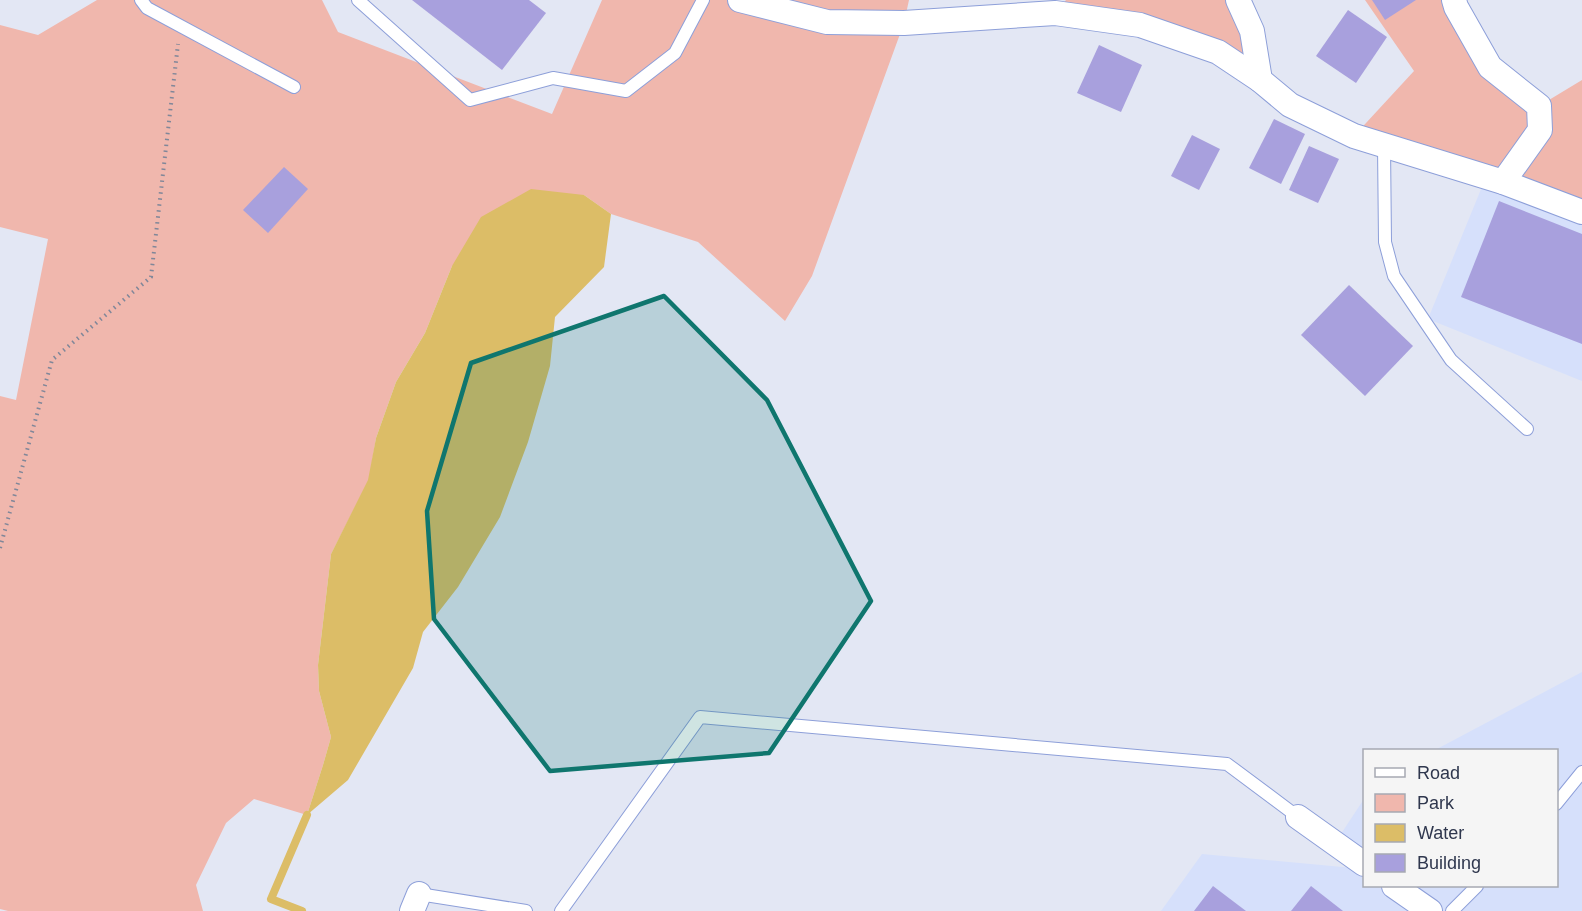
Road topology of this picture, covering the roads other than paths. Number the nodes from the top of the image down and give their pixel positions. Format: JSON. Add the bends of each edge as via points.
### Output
{"nodes":[{"id":1,"x":141,"y":0,"type":"edge"},
{"id":2,"x":358,"y":0,"type":"edge"},
{"id":3,"x":703,"y":0,"type":"edge"},
{"id":4,"x":740,"y":0,"type":"edge"},
{"id":5,"x":1238,"y":0,"type":"edge"},
{"id":6,"x":1454,"y":0,"type":"edge"},
{"id":7,"x":1260,"y":80,"type":"junction"},
{"id":8,"x":294,"y":87,"type":"dead end"},
{"id":9,"x":1384,"y":146,"type":"junction"},
{"id":10,"x":1503,"y":182,"type":"junction"},
{"id":11,"x":1582,"y":212,"type":"edge"},
{"id":12,"x":1527,"y":429,"type":"dead end"},
{"id":13,"x":1582,"y":772,"type":"edge"},
{"id":14,"x":1558,"y":803,"type":"edge"},
{"id":15,"x":1298,"y":817,"type":"joint"},
{"id":16,"x":1363,"y":863,"type":"edge"},
{"id":17,"x":1398,"y":887,"type":"edge"},
{"id":18,"x":1475,"y":887,"type":"edge"},
{"id":19,"x":416,"y":902,"type":"edge"},
{"id":20,"x":526,"y":911,"type":"edge"},
{"id":21,"x":561,"y":911,"type":"edge"},
{"id":22,"x":1430,"y":911,"type":"edge"},
{"id":23,"x":1452,"y":911,"type":"edge"}],
"edges":[{"from":1,"to":8,"type":"lane","via":[[147,8]]},
{"from":2,"to":3,"type":"lane","via":[[470,100],[554,78],[626,91],[675,52]]},
{"from":4,"to":7,"type":"street","via":[[827,22],[904,23],[1055,13],[1140,25],[1218,52]]},
{"from":5,"to":7,"type":"street","via":[[1252,31]]},
{"from":6,"to":10,"type":"street","via":[[1490,67],[1539,106],[1539,130]]},
{"from":7,"to":9,"type":"street","via":[[1290,105],[1353,136]]},
{"from":9,"to":10,"type":"street"},
{"from":9,"to":12,"type":"lane","via":[[1385,242],[1394,276],[1451,360]]},
{"from":10,"to":11,"type":"street"},
{"from":13,"to":14,"type":"lane"},
{"from":15,"to":16,"type":"street"},
{"from":15,"to":21,"type":"lane","via":[[1227,764],[700,717]]},
{"from":17,"to":22,"type":"street"},
{"from":18,"to":23,"type":"lane"},
{"from":19,"to":20,"type":"lane"}]}
